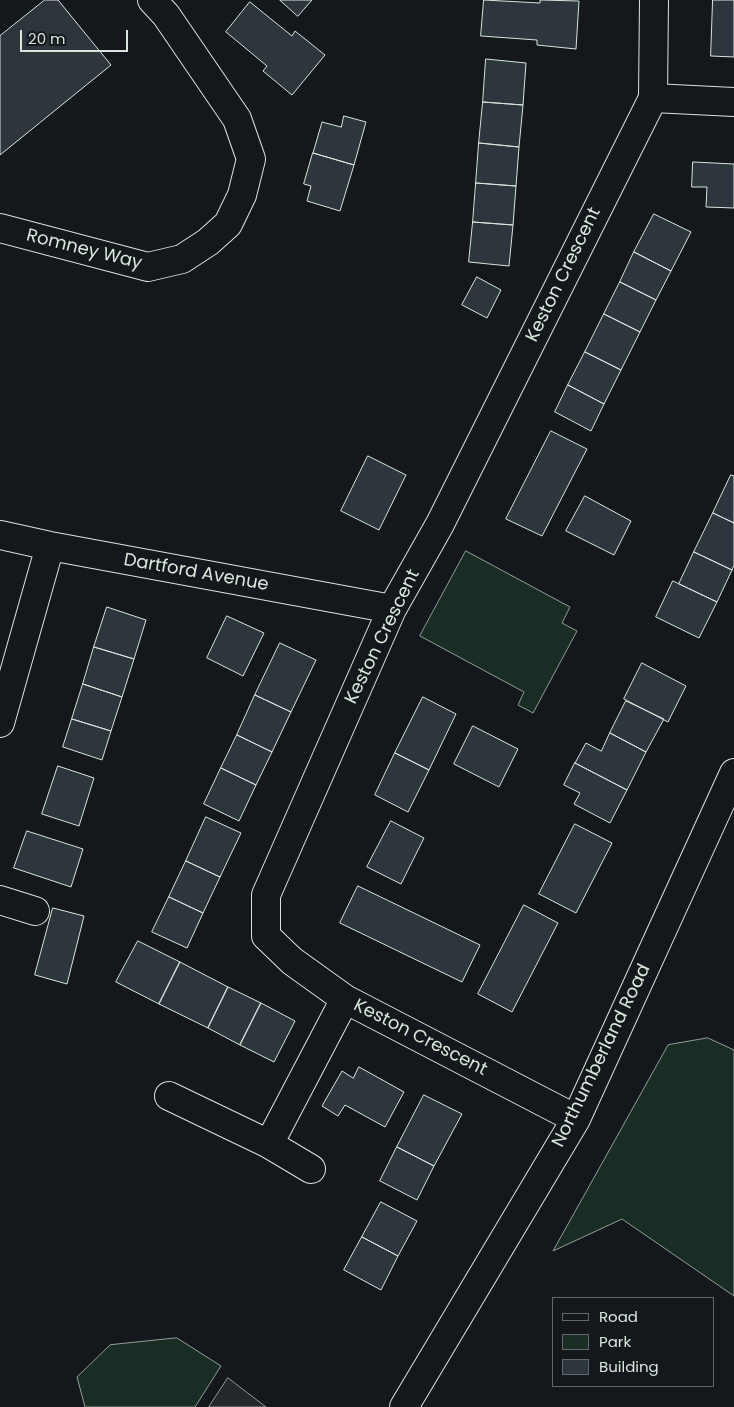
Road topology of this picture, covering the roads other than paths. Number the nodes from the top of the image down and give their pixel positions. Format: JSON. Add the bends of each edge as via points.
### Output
{"nodes":[{"id":1,"x":654,"y":0,"type":"edge"},
{"id":2,"x":166,"y":5,"type":"edge"},
{"id":3,"x":653,"y":98,"type":"junction"},
{"id":4,"x":734,"y":102,"type":"edge"},
{"id":5,"x":0,"y":228,"type":"edge"},
{"id":6,"x":0,"y":535,"type":"edge"},
{"id":7,"x":50,"y":546,"type":"junction"},
{"id":8,"x":392,"y":610,"type":"junction"},
{"id":9,"x":0,"y":723,"type":"edge"},
{"id":10,"x":734,"y":773,"type":"edge"},
{"id":11,"x":0,"y":900,"type":"edge"},
{"id":12,"x":35,"y":911,"type":"dead end"},
{"id":13,"x":345,"y":999,"type":"junction"},
{"id":14,"x":169,"y":1096,"type":"dead end"},
{"id":15,"x":576,"y":1119,"type":"junction"},
{"id":16,"x":269,"y":1144,"type":"junction"},
{"id":17,"x":311,"y":1169,"type":"dead end"},
{"id":18,"x":404,"y":1407,"type":"edge"}],
"edges":[{"from":1,"to":3,"type":"street"},
{"from":2,"to":5,"type":"street","name":"Romney Way","via":[[237,119],[250,159],[242,195],[228,224],[182,259],[148,267]]},
{"from":3,"to":4,"type":"street"},
{"from":3,"to":8,"type":"street","name":"Keston Crescent","via":[[440,524]]},
{"from":6,"to":7,"type":"street","name":"Dartford Avenue"},
{"from":7,"to":8,"type":"street","name":"Dartford Avenue"},
{"from":7,"to":9,"type":"street"},
{"from":8,"to":13,"type":"street","name":"Keston Crescent","via":[[266,895],[266,936],[292,961]]},
{"from":10,"to":15,"type":"street","name":"Northumberland Road"},
{"from":11,"to":12,"type":"street"},
{"from":13,"to":15,"type":"street","name":"Keston Crescent"},
{"from":13,"to":16,"type":"street"},
{"from":14,"to":16,"type":"street"},
{"from":15,"to":18,"type":"street","name":"Northumberland Road"},
{"from":16,"to":17,"type":"street"}]}
